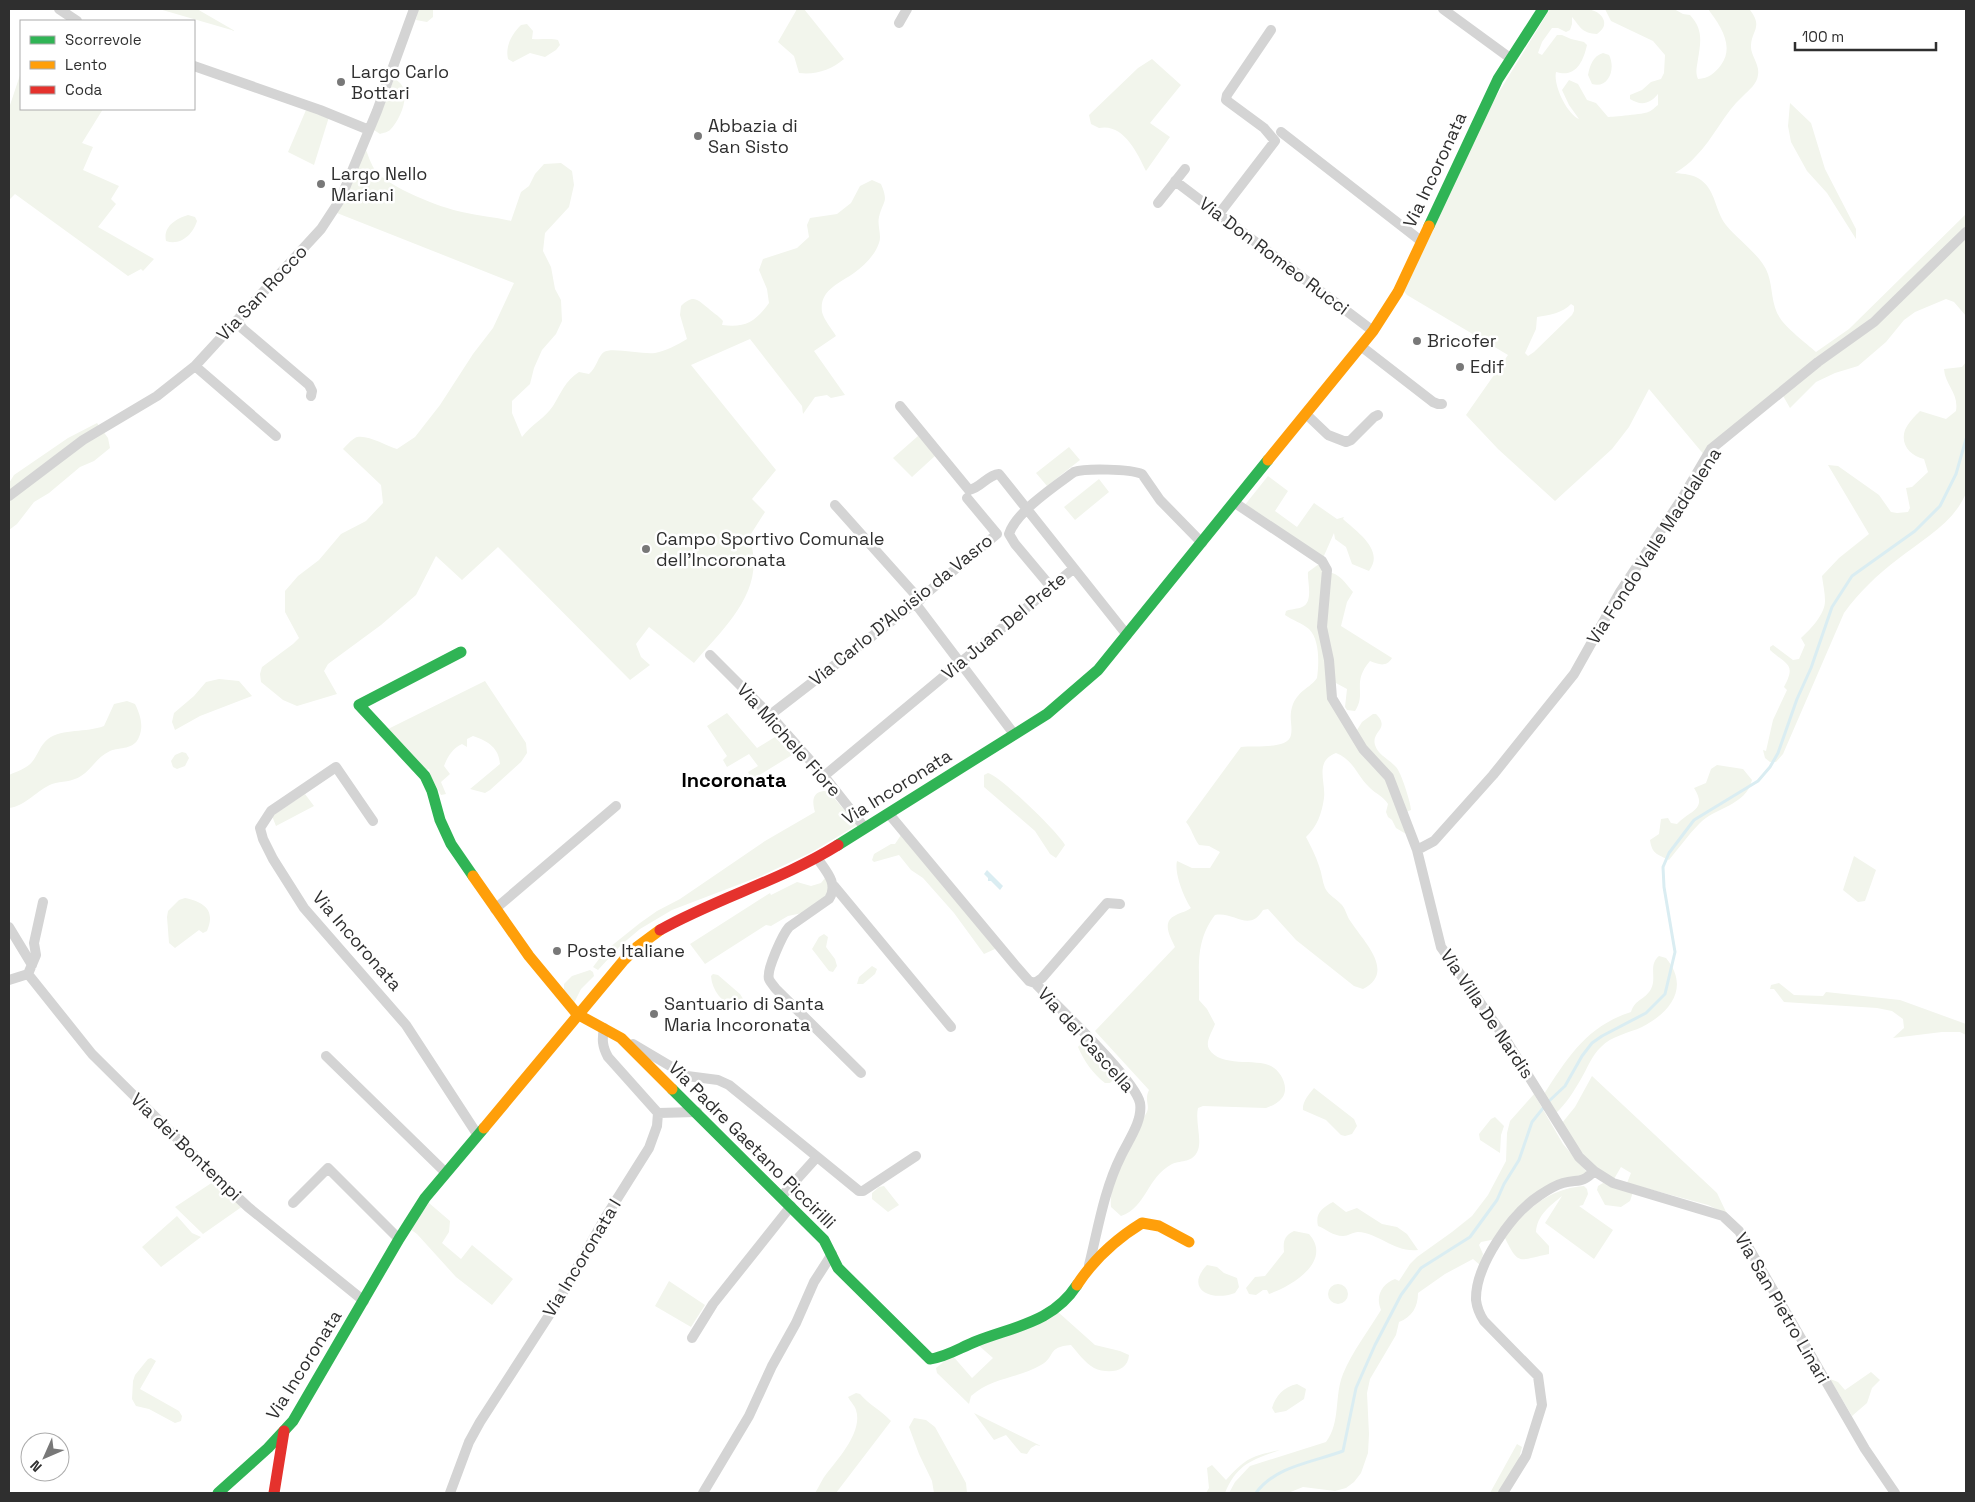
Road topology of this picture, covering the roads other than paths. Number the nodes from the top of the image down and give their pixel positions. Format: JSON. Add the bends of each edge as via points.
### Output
{"nodes":[{"id":1,"x":59,"y":9,"type":"edge"},
{"id":2,"x":414,"y":9,"type":"edge"},
{"id":3,"x":907,"y":9,"type":"edge"},
{"id":4,"x":1443,"y":9,"type":"edge"},
{"id":5,"x":1543,"y":9,"type":"edge"},
{"id":6,"x":76,"y":20,"type":"edge"},
{"id":7,"x":899,"y":23,"type":"dead end"},
{"id":8,"x":1271,"y":30,"type":"dead end"},
{"id":9,"x":1510,"y":58,"type":"junction"},
{"id":10,"x":195,"y":66,"type":"edge"},
{"id":11,"x":369,"y":130,"type":"junction"},
{"id":12,"x":1281,"y":132,"type":"dead end"},
{"id":13,"x":1184,"y":169,"type":"dead end"},
{"id":14,"x":1175,"y":181,"type":"junction"},
{"id":15,"x":1158,"y":203,"type":"dead end"},
{"id":16,"x":1219,"y":214,"type":"junction"},
{"id":17,"x":1966,"y":232,"type":"edge"},
{"id":18,"x":1421,"y":241,"type":"junction"},
{"id":19,"x":237,"y":320,"type":"junction"},
{"id":20,"x":1373,"y":332,"type":"junction"},
{"id":21,"x":1362,"y":347,"type":"junction"},
{"id":22,"x":195,"y":366,"type":"junction"},
{"id":23,"x":311,"y":396,"type":"dead end"},
{"id":24,"x":1442,"y":404,"type":"dead end"},
{"id":25,"x":900,"y":406,"type":"dead end"},
{"id":26,"x":1307,"y":415,"type":"junction"},
{"id":27,"x":1378,"y":415,"type":"dead end"},
{"id":28,"x":276,"y":436,"type":"dead end"},
{"id":29,"x":9,"y":496,"type":"edge"},
{"id":30,"x":968,"y":498,"type":"dead end"},
{"id":31,"x":1235,"y":503,"type":"junction"},
{"id":32,"x":835,"y":505,"type":"dead end"},
{"id":33,"x":1028,"y":509,"type":"junction"},
{"id":34,"x":1202,"y":543,"type":"junction"},
{"id":35,"x":1073,"y":569,"type":"junction"},
{"id":36,"x":1051,"y":587,"type":"junction"},
{"id":37,"x":917,"y":602,"type":"junction"},
{"id":38,"x":1127,"y":635,"type":"junction"},
{"id":39,"x":461,"y":652,"type":"dead end"},
{"id":40,"x":710,"y":656,"type":"dead end"},
{"id":41,"x":961,"y":662,"type":"junction"},
{"id":42,"x":770,"y":715,"type":"junction"},
{"id":43,"x":1014,"y":734,"type":"junction"},
{"id":44,"x":824,"y":776,"type":"junction"},
{"id":45,"x":616,"y":806,"type":"dead end"},
{"id":46,"x":889,"y":814,"type":"junction"},
{"id":47,"x":373,"y":820,"type":"dead end"},
{"id":48,"x":865,"y":828,"type":"junction"},
{"id":49,"x":1417,"y":850,"type":"junction"},
{"id":50,"x":817,"y":858,"type":"junction"},
{"id":51,"x":834,"y":886,"type":"junction"},
{"id":52,"x":43,"y":902,"type":"dead end"},
{"id":53,"x":1120,"y":904,"type":"dead end"},
{"id":54,"x":495,"y":908,"type":"junction"},
{"id":55,"x":9,"y":927,"type":"edge"},
{"id":56,"x":30,"y":969,"type":"junction"},
{"id":57,"x":9,"y":980,"type":"edge"},
{"id":58,"x":1035,"y":983,"type":"junction"},
{"id":59,"x":577,"y":1014,"type":"junction"},
{"id":60,"x":951,"y":1026,"type":"dead end"},
{"id":61,"x":604,"y":1028,"type":"junction"},
{"id":62,"x":621,"y":1038,"type":"junction"},
{"id":63,"x":326,"y":1056,"type":"dead end"},
{"id":64,"x":861,"y":1073,"type":"dead end"},
{"id":65,"x":697,"y":1112,"type":"junction"},
{"id":66,"x":658,"y":1113,"type":"junction"},
{"id":67,"x":477,"y":1134,"type":"junction"},
{"id":68,"x":916,"y":1156,"type":"dead end"},
{"id":69,"x":817,"y":1157,"type":"junction"},
{"id":70,"x":1594,"y":1172,"type":"junction"},
{"id":71,"x":446,"y":1173,"type":"junction"},
{"id":72,"x":781,"y":1197,"type":"junction"},
{"id":73,"x":293,"y":1204,"type":"dead end"},
{"id":74,"x":791,"y":1206,"type":"junction"},
{"id":75,"x":399,"y":1239,"type":"junction"},
{"id":76,"x":1189,"y":1242,"type":"dead end"},
{"id":77,"x":832,"y":1254,"type":"junction"},
{"id":78,"x":1089,"y":1267,"type":"junction"},
{"id":79,"x":364,"y":1301,"type":"junction"},
{"id":80,"x":692,"y":1338,"type":"dead end"},
{"id":81,"x":284,"y":1431,"type":"junction"},
{"id":82,"x":218,"y":1493,"type":"edge"},
{"id":83,"x":274,"y":1493,"type":"edge"},
{"id":84,"x":450,"y":1493,"type":"edge"},
{"id":85,"x":702,"y":1493,"type":"edge"},
{"id":86,"x":1503,"y":1493,"type":"edge"},
{"id":87,"x":1895,"y":1493,"type":"edge"}],
"edges":[{"from":1,"to":6,"type":"street"},
{"from":2,"to":11,"type":"street","name":"Via San Rocco"},
{"from":3,"to":7,"type":"street"},
{"from":4,"to":9,"type":"street"},
{"from":5,"to":9,"type":"main road","name":"Via Incoronata"},
{"from":8,"to":16,"type":"street","via":[[1226,100],[1264,128],[1275,141]]},
{"from":9,"to":18,"type":"main road","name":"Via Incoronata"},
{"from":10,"to":11,"type":"street"},
{"from":11,"to":19,"type":"street","name":"Via San Rocco","via":[[340,200],[321,228]]},
{"from":12,"to":18,"type":"street"},
{"from":13,"to":14,"type":"street"},
{"from":14,"to":15,"type":"street"},
{"from":14,"to":16,"type":"street","name":"Via Don Romeo Rucci"},
{"from":16,"to":20,"type":"street","name":"Via Don Romeo Rucci"},
{"from":17,"to":49,"type":"street","name":"Via Fondo Valle Maddalena","via":[[1874,322],[1818,362],[1711,449],[1620,592],[1574,674],[1434,841]]},
{"from":18,"to":20,"type":"main road","name":"Via Incoronata","via":[[1398,292]]},
{"from":19,"to":22,"type":"street","name":"Via San Rocco"},
{"from":19,"to":23,"type":"street","via":[[309,386]]},
{"from":20,"to":21,"type":"main road","name":"Via Incoronata"},
{"from":21,"to":24,"type":"street","via":[[1433,402]]},
{"from":21,"to":26,"type":"main road","name":"Via Incoronata"},
{"from":22,"to":28,"type":"street"},
{"from":22,"to":29,"type":"street","name":"Via San Rocco","via":[[157,396],[83,440]]},
{"from":25,"to":33,"type":"street","name":"Via Juan Del Prete","via":[[969,490],[998,474]]},
{"from":26,"to":27,"type":"street","via":[[1328,435],[1346,442]]},
{"from":26,"to":31,"type":"main road","name":"Via Incoronata"},
{"from":30,"to":37,"type":"street","name":"Via Carlo D'Aloisio da Vasro","via":[[997,534]]},
{"from":31,"to":34,"type":"main road","name":"Via Incoronata"},
{"from":31,"to":49,"type":"street","name":"Via Villa De Nardis","via":[[1322,561],[1327,570],[1322,627],[1332,698],[1363,749],[1389,777]]},
{"from":32,"to":37,"type":"street"},
{"from":33,"to":34,"type":"street","via":[[1074,472],[1083,469],[1138,472]]},
{"from":33,"to":35,"type":"street","name":"Via Juan Del Prete"},
{"from":33,"to":36,"type":"street","via":[[1012,525],[1009,534]]},
{"from":34,"to":38,"type":"main road","name":"Via Incoronata"},
{"from":35,"to":36,"type":"street","name":"Via Juan Del Prete"},
{"from":35,"to":38,"type":"street"},
{"from":36,"to":41,"type":"street","name":"Via Juan Del Prete"},
{"from":37,"to":41,"type":"street"},
{"from":37,"to":42,"type":"street","name":"Via Carlo D'Aloisio da Vasro"},
{"from":38,"to":43,"type":"main road","name":"Via Incoronata","via":[[1098,670],[1062,702]]},
{"from":39,"to":54,"type":"main road","via":[[359,705],[425,776],[451,844]]},
{"from":40,"to":42,"type":"street","name":"Via Michele Fiore"},
{"from":41,"to":43,"type":"street"},
{"from":41,"to":44,"type":"street","name":"Via Juan Del Prete"},
{"from":42,"to":44,"type":"street","name":"Via Michele Fiore"},
{"from":43,"to":46,"type":"main road","name":"Via Incoronata"},
{"from":44,"to":48,"type":"street","name":"Via Michele Fiore"},
{"from":45,"to":54,"type":"street"},
{"from":46,"to":48,"type":"main road","name":"Via Incoronata"},
{"from":46,"to":58,"type":"street","name":"Via dei Cascella","via":[[1015,966]]},
{"from":47,"to":67,"type":"street","name":"Via Incoronata","via":[[336,767],[271,811],[260,828],[273,859],[304,908],[406,1025]]},
{"from":48,"to":50,"type":"main road","name":"Via Incoronata"},
{"from":49,"to":70,"type":"street","name":"Via Villa De Nardis","via":[[1441,947],[1501,1032],[1579,1157]]},
{"from":50,"to":51,"type":"street"},
{"from":50,"to":59,"type":"main road","name":"Via Incoronata","via":[[657,931],[624,960]]},
{"from":51,"to":60,"type":"street"},
{"from":51,"to":64,"type":"street","via":[[829,899],[784,932],[769,971],[769,980]]},
{"from":52,"to":56,"type":"street","via":[[34,943],[36,955]]},
{"from":53,"to":58,"type":"street","name":"Via dei Cascella","via":[[1107,903]]},
{"from":54,"to":59,"type":"main road"},
{"from":55,"to":56,"type":"street","name":"Via dei Bontempi"},
{"from":56,"to":57,"type":"street"},
{"from":56,"to":79,"type":"street","name":"Via dei Bontempi","via":[[92,1054],[248,1207]]},
{"from":58,"to":78,"type":"street","name":"Via dei Cascella","via":[[1103,1053],[1129,1084],[1140,1104],[1133,1132],[1110,1180]]},
{"from":59,"to":61,"type":"main road","name":"Via Padre Gaetano Piccirilli"},
{"from":59,"to":67,"type":"main road","name":"Via Incoronata"},
{"from":61,"to":62,"type":"main road","name":"Via Padre Gaetano Piccirilli"},
{"from":61,"to":66,"type":"street","via":[[603,1048],[608,1056]]},
{"from":62,"to":65,"type":"main road","name":"Via Padre Gaetano Piccirilli"},
{"from":62,"to":69,"type":"street","via":[[687,1076],[718,1080],[729,1085]]},
{"from":63,"to":71,"type":"street"},
{"from":65,"to":66,"type":"street"},
{"from":65,"to":72,"type":"main road","name":"Via Padre Gaetano Piccirilli"},
{"from":66,"to":84,"type":"street","name":"Via Incoronata I","via":[[657,1126],[648,1148],[557,1303],[480,1422]]},
{"from":67,"to":71,"type":"main road","name":"Via Incoronata"},
{"from":68,"to":69,"type":"street","via":[[863,1191]]},
{"from":69,"to":72,"type":"street"},
{"from":70,"to":86,"type":"street","via":[[1586,1180],[1562,1183],[1525,1207],[1498,1240],[1480,1278],[1476,1302],[1479,1312],[1484,1322],[1538,1376],[1542,1405],[1526,1456]]},
{"from":70,"to":87,"type":"street","name":"Via San Pietro Linari","via":[[1613,1183],[1723,1216],[1739,1231],[1865,1449]]},
{"from":71,"to":75,"type":"main road","name":"Via Incoronata","via":[[425,1198]]},
{"from":72,"to":74,"type":"main road","name":"Via Padre Gaetano Piccirilli"},
{"from":73,"to":75,"type":"street","via":[[328,1168]]},
{"from":74,"to":77,"type":"main road","name":"Via Padre Gaetano Piccirilli","via":[[824,1240]]},
{"from":74,"to":80,"type":"street","via":[[713,1304]]},
{"from":75,"to":79,"type":"main road","name":"Via Incoronata"},
{"from":76,"to":78,"type":"main road","via":[[1155,1224],[1142,1222]]},
{"from":77,"to":78,"type":"main road","name":"Via Padre Gaetano Piccirilli","via":[[838,1268],[849,1280],[930,1359],[938,1359],[975,1341],[1044,1316],[1070,1295]]},
{"from":77,"to":85,"type":"street","via":[[814,1282],[749,1416]]},
{"from":79,"to":81,"type":"main road","name":"Via Incoronata"},
{"from":81,"to":82,"type":"main road","name":"Via Incoronata"},
{"from":81,"to":83,"type":"main road"}]}
